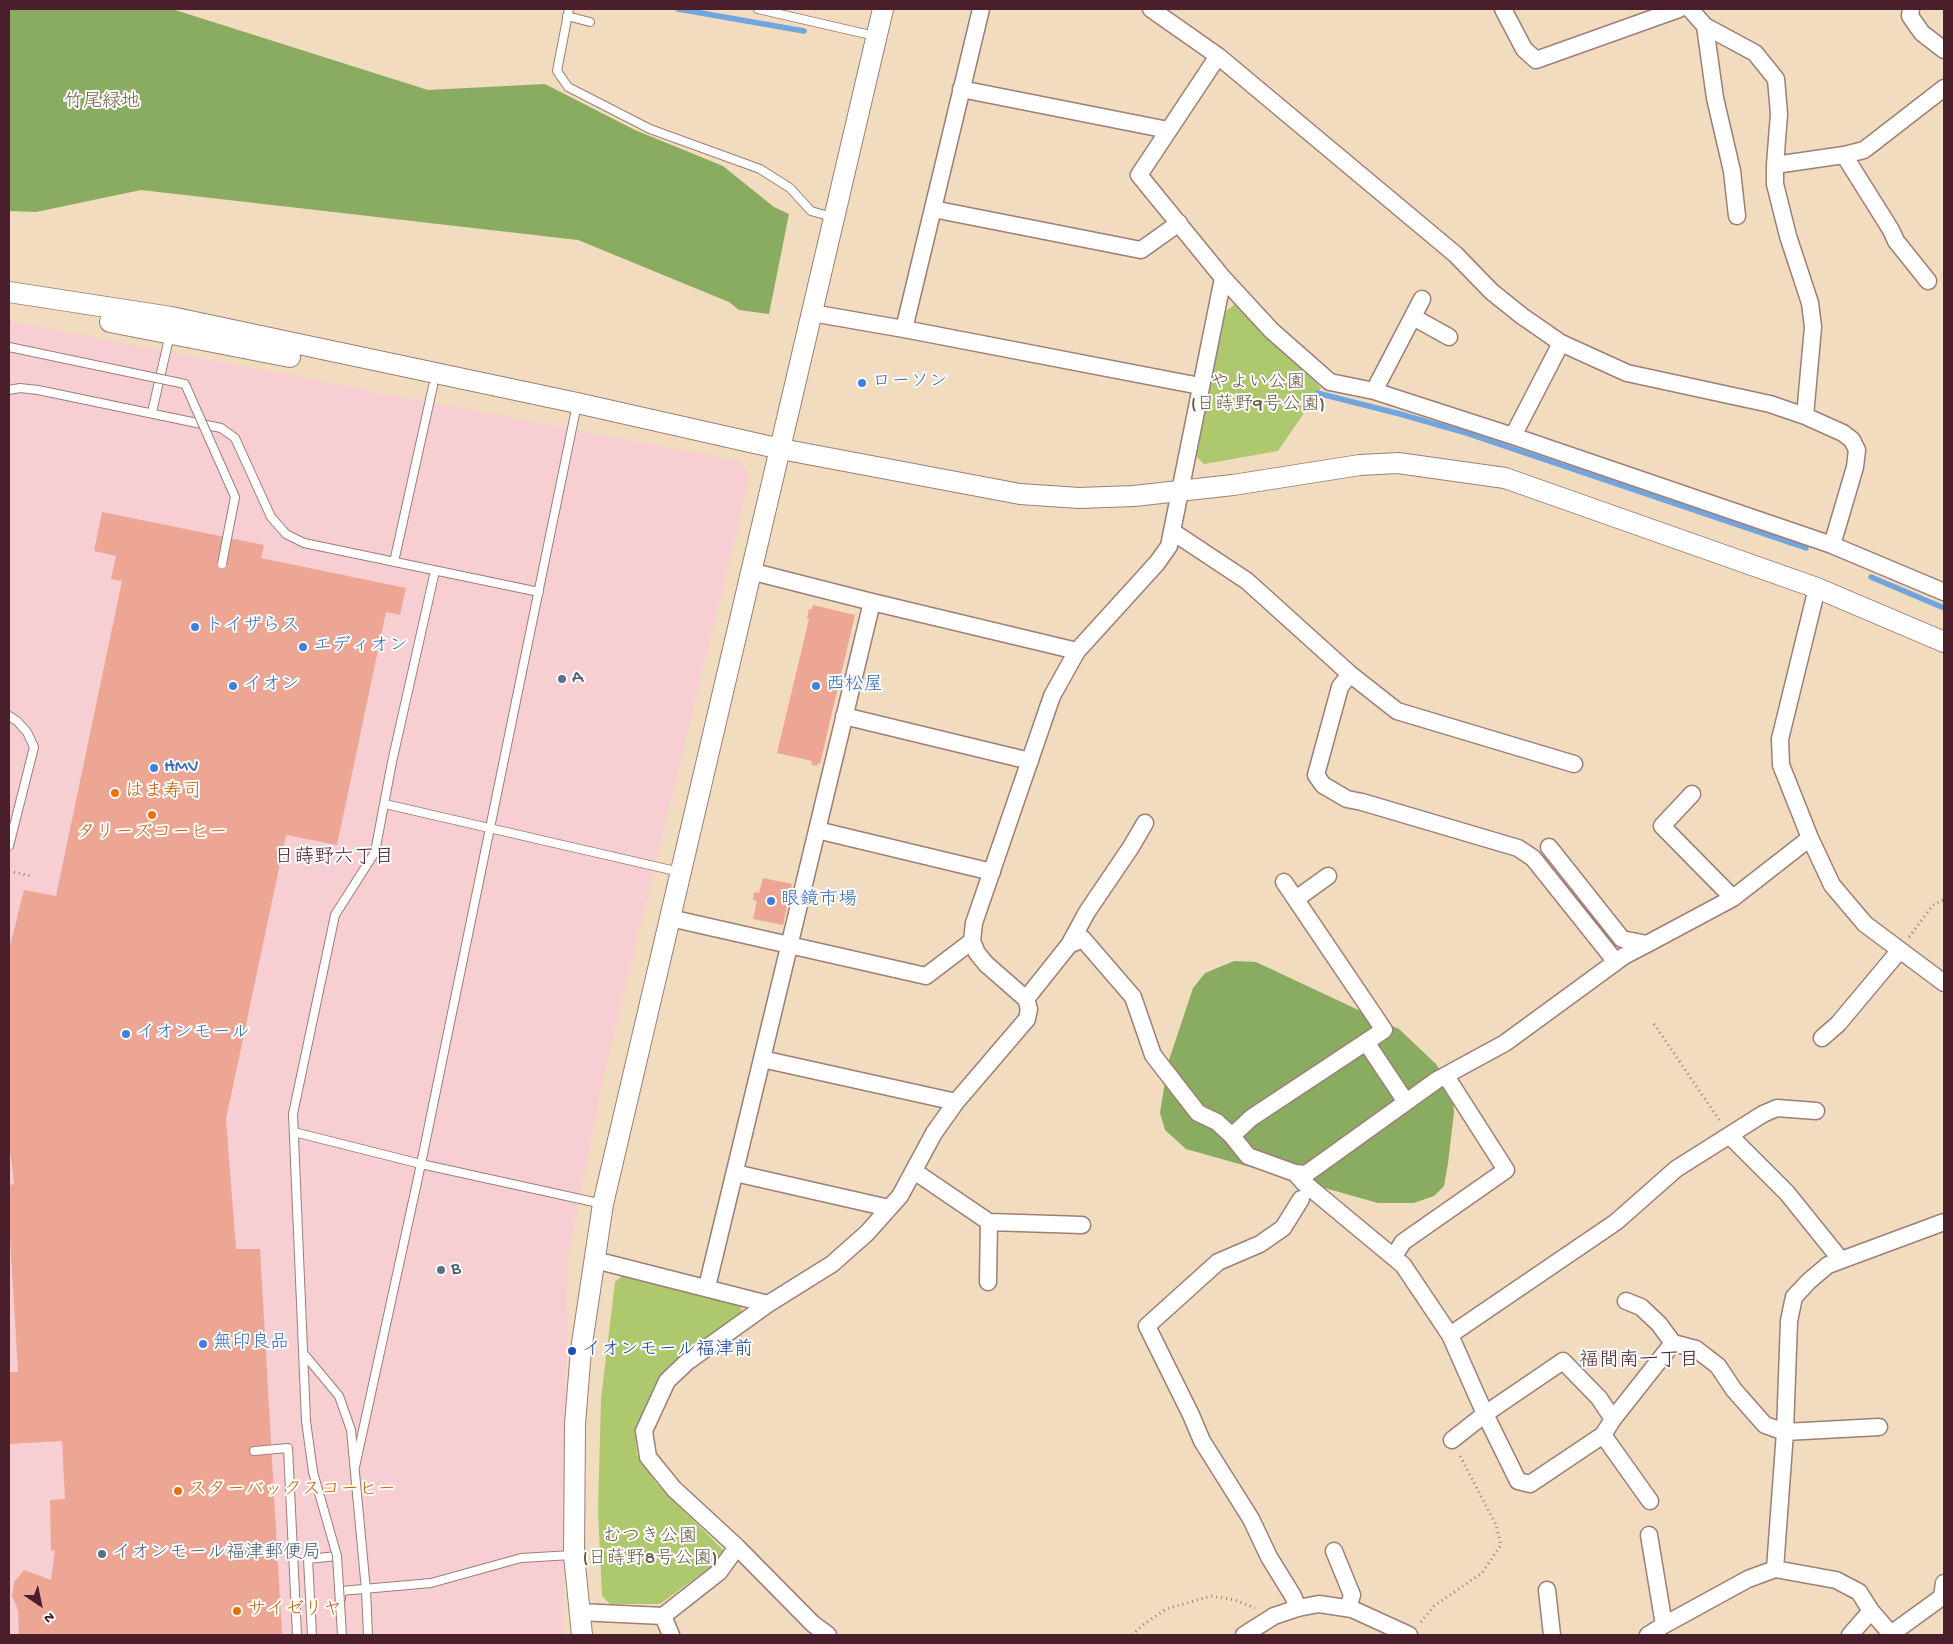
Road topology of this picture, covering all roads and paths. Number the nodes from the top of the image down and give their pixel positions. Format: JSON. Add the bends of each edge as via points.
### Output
{"nodes":[{"id":1,"x":758,"y":9,"type":"edge"},
{"id":2,"x":883,"y":9,"type":"edge"},
{"id":3,"x":980,"y":9,"type":"edge"},
{"id":4,"x":1151,"y":9,"type":"edge"},
{"id":5,"x":1503,"y":9,"type":"edge"},
{"id":6,"x":1679,"y":9,"type":"edge"},
{"id":7,"x":1690,"y":9,"type":"edge"},
{"id":8,"x":1910,"y":9,"type":"edge"},
{"id":9,"x":568,"y":12,"type":"edge"},
{"id":10,"x":590,"y":22,"type":"dead end"},
{"id":11,"x":1705,"y":26,"type":"junction"},
{"id":12,"x":877,"y":36,"type":"junction"},
{"id":13,"x":1944,"y":50,"type":"edge"},
{"id":14,"x":1218,"y":56,"type":"junction"},
{"id":15,"x":1944,"y":88,"type":"edge"},
{"id":16,"x":961,"y":89,"type":"junction"},
{"id":17,"x":1168,"y":130,"type":"junction"},
{"id":18,"x":1844,"y":156,"type":"junction"},
{"id":19,"x":1775,"y":165,"type":"junction"},
{"id":20,"x":933,"y":209,"type":"junction"},
{"id":21,"x":1736,"y":216,"type":"dead end"},
{"id":22,"x":834,"y":218,"type":"junction"},
{"id":23,"x":1179,"y":223,"type":"junction"},
{"id":24,"x":1222,"y":278,"type":"junction"},
{"id":25,"x":1928,"y":281,"type":"dead end"},
{"id":26,"x":9,"y":292,"type":"edge"},
{"id":27,"x":1422,"y":299,"type":"dead end"},
{"id":28,"x":9,"y":304,"type":"edge"},
{"id":29,"x":812,"y":313,"type":"junction"},
{"id":30,"x":1413,"y":317,"type":"junction"},
{"id":31,"x":904,"y":329,"type":"junction"},
{"id":32,"x":170,"y":332,"type":"junction"},
{"id":33,"x":1449,"y":337,"type":"dead end"},
{"id":34,"x":1561,"y":343,"type":"junction"},
{"id":35,"x":9,"y":347,"type":"edge"},
{"id":36,"x":433,"y":386,"type":"junction"},
{"id":37,"x":1200,"y":386,"type":"junction"},
{"id":38,"x":9,"y":390,"type":"edge"},
{"id":39,"x":1374,"y":391,"type":"junction"},
{"id":40,"x":576,"y":409,"type":"junction"},
{"id":41,"x":152,"y":412,"type":"junction"},
{"id":42,"x":1805,"y":416,"type":"junction"},
{"id":43,"x":1513,"y":436,"type":"junction"},
{"id":44,"x":781,"y":449,"type":"junction"},
{"id":45,"x":1179,"y":491,"type":"junction"},
{"id":46,"x":1173,"y":532,"type":"junction"},
{"id":47,"x":1832,"y":545,"type":"junction"},
{"id":48,"x":394,"y":562,"type":"junction"},
{"id":49,"x":222,"y":564,"type":"dead end"},
{"id":50,"x":435,"y":570,"type":"junction"},
{"id":51,"x":750,"y":571,"type":"junction"},
{"id":52,"x":1817,"y":588,"type":"junction"},
{"id":53,"x":539,"y":592,"type":"junction"},
{"id":54,"x":1944,"y":592,"type":"edge"},
{"id":55,"x":872,"y":602,"type":"junction"},
{"id":56,"x":1944,"y":642,"type":"edge"},
{"id":57,"x":1077,"y":651,"type":"junction"},
{"id":58,"x":1350,"y":674,"type":"junction"},
{"id":59,"x":9,"y":716,"type":"edge"},
{"id":60,"x":844,"y":716,"type":"junction"},
{"id":61,"x":1030,"y":761,"type":"junction"},
{"id":62,"x":1574,"y":764,"type":"dead end"},
{"id":63,"x":1692,"y":794,"type":"dead end"},
{"id":64,"x":385,"y":804,"type":"junction"},
{"id":65,"x":1145,"y":823,"type":"dead end"},
{"id":66,"x":490,"y":828,"type":"junction"},
{"id":67,"x":817,"y":830,"type":"junction"},
{"id":68,"x":1810,"y":838,"type":"junction"},
{"id":69,"x":9,"y":846,"type":"edge"},
{"id":70,"x":1549,"y":848,"type":"dead end"},
{"id":71,"x":9,"y":871,"type":"edge"},
{"id":72,"x":681,"y":872,"type":"junction"},
{"id":73,"x":992,"y":872,"type":"junction"},
{"id":74,"x":32,"y":876,"type":"dead end"},
{"id":75,"x":1328,"y":876,"type":"dead end"},
{"id":76,"x":1284,"y":882,"type":"dead end"},
{"id":77,"x":1733,"y":898,"type":"junction"},
{"id":78,"x":1296,"y":899,"type":"junction"},
{"id":79,"x":1944,"y":900,"type":"edge"},
{"id":80,"x":670,"y":918,"type":"junction"},
{"id":81,"x":972,"y":941,"type":"junction"},
{"id":82,"x":790,"y":944,"type":"junction"},
{"id":83,"x":1647,"y":944,"type":"junction"},
{"id":84,"x":1070,"y":945,"type":"junction"},
{"id":85,"x":1900,"y":950,"type":"junction"},
{"id":86,"x":1616,"y":962,"type":"junction"},
{"id":87,"x":1944,"y":983,"type":"edge"},
{"id":88,"x":1026,"y":999,"type":"junction"},
{"id":89,"x":1654,"y":1024,"type":"dead end"},
{"id":90,"x":1822,"y":1038,"type":"dead end"},
{"id":91,"x":1366,"y":1042,"type":"junction"},
{"id":92,"x":762,"y":1059,"type":"junction"},
{"id":93,"x":1446,"y":1076,"type":"junction"},
{"id":94,"x":956,"y":1102,"type":"junction"},
{"id":95,"x":1406,"y":1102,"type":"junction"},
{"id":96,"x":1816,"y":1111,"type":"dead end"},
{"id":97,"x":294,"y":1132,"type":"junction"},
{"id":98,"x":1232,"y":1136,"type":"junction"},
{"id":99,"x":1730,"y":1136,"type":"junction"},
{"id":100,"x":421,"y":1164,"type":"junction"},
{"id":101,"x":914,"y":1171,"type":"junction"},
{"id":102,"x":1295,"y":1172,"type":"junction"},
{"id":103,"x":735,"y":1173,"type":"junction"},
{"id":104,"x":1301,"y":1199,"type":"dead end"},
{"id":105,"x":603,"y":1204,"type":"junction"},
{"id":106,"x":889,"y":1208,"type":"junction"},
{"id":107,"x":989,"y":1222,"type":"junction"},
{"id":108,"x":1944,"y":1222,"type":"edge"},
{"id":109,"x":1082,"y":1225,"type":"dead end"},
{"id":110,"x":1394,"y":1256,"type":"junction"},
{"id":111,"x":595,"y":1260,"type":"junction"},
{"id":112,"x":1841,"y":1260,"type":"junction"},
{"id":113,"x":988,"y":1282,"type":"dead end"},
{"id":114,"x":707,"y":1288,"type":"junction"},
{"id":115,"x":1626,"y":1301,"type":"dead end"},
{"id":116,"x":768,"y":1304,"type":"junction"},
{"id":117,"x":1450,"y":1335,"type":"junction"},
{"id":118,"x":1673,"y":1343,"type":"junction"},
{"id":119,"x":304,"y":1354,"type":"junction"},
{"id":120,"x":1485,"y":1414,"type":"junction"},
{"id":121,"x":1613,"y":1419,"type":"junction"},
{"id":122,"x":1879,"y":1427,"type":"dead end"},
{"id":123,"x":1785,"y":1432,"type":"junction"},
{"id":124,"x":1602,"y":1435,"type":"junction"},
{"id":125,"x":1452,"y":1440,"type":"joint"},
{"id":126,"x":254,"y":1451,"type":"dead end"},
{"id":127,"x":355,"y":1467,"type":"junction"},
{"id":128,"x":1650,"y":1502,"type":"dead end"},
{"id":129,"x":1648,"y":1535,"type":"dead end"},
{"id":130,"x":737,"y":1547,"type":"junction"},
{"id":131,"x":1334,"y":1551,"type":"dead end"},
{"id":132,"x":574,"y":1555,"type":"junction"},
{"id":133,"x":337,"y":1556,"type":"junction"},
{"id":134,"x":1775,"y":1569,"type":"junction"},
{"id":135,"x":1944,"y":1583,"type":"edge"},
{"id":136,"x":366,"y":1590,"type":"junction"},
{"id":137,"x":1546,"y":1590,"type":"dead end"},
{"id":138,"x":1298,"y":1608,"type":"junction"},
{"id":139,"x":1348,"y":1608,"type":"junction"},
{"id":140,"x":1871,"y":1611,"type":"junction"},
{"id":141,"x":580,"y":1612,"type":"junction"},
{"id":142,"x":663,"y":1616,"type":"junction"},
{"id":143,"x":1274,"y":1616,"type":"junction"},
{"id":144,"x":1664,"y":1625,"type":"junction"},
{"id":145,"x":1413,"y":1632,"type":"edge"},
{"id":146,"x":297,"y":1635,"type":"edge"},
{"id":147,"x":312,"y":1635,"type":"edge"},
{"id":148,"x":342,"y":1635,"type":"edge"},
{"id":149,"x":368,"y":1635,"type":"edge"},
{"id":150,"x":582,"y":1635,"type":"edge"},
{"id":151,"x":671,"y":1635,"type":"edge"},
{"id":152,"x":828,"y":1635,"type":"edge"},
{"id":153,"x":1132,"y":1635,"type":"edge"},
{"id":154,"x":1244,"y":1635,"type":"edge"},
{"id":155,"x":1552,"y":1635,"type":"edge"},
{"id":156,"x":1648,"y":1635,"type":"edge"},
{"id":157,"x":1850,"y":1635,"type":"edge"},
{"id":158,"x":1892,"y":1635,"type":"edge"}],
"edges":[{"from":1,"to":12,"type":"lane"},
{"from":2,"to":12,"type":"street"},
{"from":3,"to":16,"type":"street"},
{"from":4,"to":14,"type":"street"},
{"from":5,"to":6,"type":"street","via":[[1524,49],[1536,60]]},
{"from":7,"to":11,"type":"street"},
{"from":8,"to":13,"type":"street","via":[[1910,16],[1922,33]]},
{"from":9,"to":10,"type":"lane"},
{"from":9,"to":22,"type":"lane","via":[[557,71],[568,87],[650,129],[760,169],[790,188],[811,211]]},
{"from":11,"to":19,"type":"street","via":[[1755,53],[1776,80],[1779,114]]},
{"from":11,"to":21,"type":"street","via":[[1715,98],[1732,171]]},
{"from":12,"to":22,"type":"street"},
{"from":14,"to":17,"type":"street"},
{"from":14,"to":34,"type":"street","via":[[1455,254],[1492,292]]},
{"from":15,"to":18,"type":"street","via":[[1864,150]]},
{"from":16,"to":17,"type":"street"},
{"from":16,"to":20,"type":"street"},
{"from":17,"to":23,"type":"street","via":[[1139,175]]},
{"from":18,"to":19,"type":"street"},
{"from":18,"to":25,"type":"street","via":[[1896,240]]},
{"from":19,"to":42,"type":"street","via":[[1788,236],[1810,303],[1813,328]]},
{"from":20,"to":23,"type":"street","via":[[1141,250]]},
{"from":20,"to":31,"type":"street"},
{"from":22,"to":29,"type":"street"},
{"from":23,"to":24,"type":"street"},
{"from":24,"to":37,"type":"street"},
{"from":24,"to":39,"type":"street","via":[[1272,331],[1330,382]]},
{"from":26,"to":40,"type":"street","via":[[171,318]]},
{"from":27,"to":30,"type":"street"},
{"from":28,"to":32,"type":"street"},
{"from":29,"to":31,"type":"street"},
{"from":29,"to":44,"type":"street"},
{"from":30,"to":33,"type":"street"},
{"from":30,"to":39,"type":"street"},
{"from":31,"to":37,"type":"street"},
{"from":32,"to":36,"type":"street"},
{"from":32,"to":41,"type":"lane"},
{"from":34,"to":42,"type":"street","via":[[1626,373],[1770,404]]},
{"from":34,"to":43,"type":"street"},
{"from":35,"to":49,"type":"lane","bridge":true,"via":[[185,384],[234,497]]},
{"from":36,"to":40,"type":"street"},
{"from":36,"to":48,"type":"lane"},
{"from":37,"to":45,"type":"street"},
{"from":38,"to":41,"type":"lane","via":[[38,390]]},
{"from":39,"to":43,"type":"street"},
{"from":40,"to":44,"type":"street"},
{"from":40,"to":53,"type":"lane"},
{"from":41,"to":48,"type":"lane","via":[[221,428],[235,438],[271,517],[286,534],[304,543]]},
{"from":42,"to":47,"type":"street","via":[[1843,433],[1857,450],[1856,466]]},
{"from":43,"to":47,"type":"street"},
{"from":44,"to":45,"type":"street","via":[[1020,494],[1079,498]]},
{"from":44,"to":51,"type":"street"},
{"from":45,"to":46,"type":"street"},
{"from":45,"to":52,"type":"street","via":[[1360,465],[1398,463],[1505,478]]},
{"from":46,"to":57,"type":"street","via":[[1169,546],[1157,563]]},
{"from":46,"to":58,"type":"street","via":[[1247,581]]},
{"from":47,"to":54,"type":"street"},
{"from":48,"to":50,"type":"lane"},
{"from":50,"to":53,"type":"lane"},
{"from":50,"to":64,"type":"lane"},
{"from":51,"to":55,"type":"street"},
{"from":51,"to":72,"type":"street"},
{"from":52,"to":56,"type":"street"},
{"from":52,"to":68,"type":"street","via":[[1780,739],[1781,765]]},
{"from":53,"to":66,"type":"lane"},
{"from":55,"to":57,"type":"street"},
{"from":55,"to":60,"type":"street"},
{"from":57,"to":61,"type":"street","via":[[1052,696]]},
{"from":58,"to":62,"type":"street","via":[[1397,711]]},
{"from":58,"to":86,"type":"street","via":[[1340,687],[1316,775],[1323,784],[1347,799],[1518,848],[1533,858]]},
{"from":59,"to":69,"type":"lane","via":[[27,732],[34,747]]},
{"from":60,"to":61,"type":"street"},
{"from":60,"to":67,"type":"street"},
{"from":61,"to":73,"type":"street"},
{"from":63,"to":77,"type":"street","via":[[1662,826]]},
{"from":64,"to":66,"type":"lane"},
{"from":64,"to":97,"type":"lane","via":[[375,852],[335,915],[293,1114]]},
{"from":65,"to":84,"type":"street","via":[[1087,912]]},
{"from":66,"to":72,"type":"lane"},
{"from":66,"to":100,"type":"lane"},
{"from":67,"to":73,"type":"street"},
{"from":67,"to":82,"type":"street"},
{"from":68,"to":77,"type":"street"},
{"from":68,"to":85,"type":"street","via":[[1832,884],[1865,924]]},
{"from":70,"to":83,"type":"street","via":[[1622,939]]},
{"from":71,"to":74,"type":"path"},
{"from":72,"to":80,"type":"street"},
{"from":73,"to":81,"type":"street","via":[[974,922]]},
{"from":75,"to":78,"type":"street"},
{"from":76,"to":78,"type":"street"},
{"from":77,"to":83,"type":"street"},
{"from":78,"to":91,"type":"street","via":[[1384,1030]]},
{"from":79,"to":85,"type":"path","via":[[1933,905]]},
{"from":80,"to":82,"type":"street"},
{"from":80,"to":105,"type":"street"},
{"from":81,"to":82,"type":"street","via":[[926,976]]},
{"from":81,"to":88,"type":"street","via":[[986,964]]},
{"from":82,"to":92,"type":"street"},
{"from":83,"to":86,"type":"street"},
{"from":84,"to":88,"type":"street"},
{"from":84,"to":98,"type":"street","via":[[1083,940],[1096,954],[1132,997],[1153,1055],[1198,1113],[1217,1122]]},
{"from":85,"to":87,"type":"street"},
{"from":85,"to":90,"type":"street","via":[[1838,1024]]},
{"from":86,"to":93,"type":"street","via":[[1505,1043]]},
{"from":88,"to":94,"type":"street","via":[[1027,1019]]},
{"from":89,"to":99,"type":"path"},
{"from":91,"to":95,"type":"street"},
{"from":91,"to":98,"type":"street","via":[[1251,1118]]},
{"from":92,"to":94,"type":"street"},
{"from":92,"to":103,"type":"street"},
{"from":93,"to":95,"type":"street"},
{"from":93,"to":110,"type":"street","via":[[1506,1170],[1403,1242]]},
{"from":94,"to":101,"type":"street","via":[[934,1133]]},
{"from":95,"to":102,"type":"street","via":[[1306,1174]]},
{"from":96,"to":99,"type":"street","via":[[1777,1108]]},
{"from":97,"to":100,"type":"lane"},
{"from":97,"to":119,"type":"lane"},
{"from":98,"to":102,"type":"street","via":[[1248,1156]]},
{"from":99,"to":112,"type":"street","via":[[1787,1193]]},
{"from":99,"to":117,"type":"street","via":[[1676,1169],[1616,1222]]},
{"from":100,"to":105,"type":"lane"},
{"from":100,"to":127,"type":"lane"},
{"from":101,"to":106,"type":"street"},
{"from":101,"to":107,"type":"street"},
{"from":102,"to":110,"type":"street","via":[[1308,1187]]},
{"from":103,"to":106,"type":"street"},
{"from":103,"to":114,"type":"street"},
{"from":104,"to":138,"type":"street","via":[[1283,1228],[1260,1244],[1218,1262],[1147,1326],[1202,1441],[1251,1518]]},
{"from":105,"to":111,"type":"street"},
{"from":106,"to":116,"type":"street","via":[[868,1233],[832,1264]]},
{"from":107,"to":109,"type":"street"},
{"from":107,"to":113,"type":"street"},
{"from":108,"to":112,"type":"street"},
{"from":110,"to":117,"type":"street"},
{"from":111,"to":114,"type":"street"},
{"from":111,"to":132,"type":"street","via":[[581,1350],[575,1424]]},
{"from":112,"to":123,"type":"street","via":[[1828,1265],[1794,1297],[1789,1321]]},
{"from":114,"to":116,"type":"street"},
{"from":115,"to":118,"type":"street","via":[[1640,1307],[1659,1324]]},
{"from":116,"to":130,"type":"street","via":[[687,1362],[667,1382],[644,1431],[648,1457],[674,1489]]},
{"from":117,"to":120,"type":"street"},
{"from":118,"to":121,"type":"street"},
{"from":118,"to":123,"type":"street","via":[[1696,1349],[1718,1366],[1734,1390],[1766,1425]]},
{"from":119,"to":127,"type":"lane","via":[[339,1396],[351,1430]]},
{"from":119,"to":133,"type":"lane","bridge":true,"via":[[306,1421],[312,1472]]},
{"from":120,"to":121,"type":"street","via":[[1563,1361],[1599,1398]]},
{"from":120,"to":124,"type":"street","via":[[1518,1481],[1530,1484]]},
{"from":120,"to":125,"type":"street"},
{"from":121,"to":124,"type":"street"},
{"from":122,"to":123,"type":"street"},
{"from":123,"to":134,"type":"street"},
{"from":124,"to":128,"type":"street"},
{"from":125,"to":145,"type":"path","via":[[1496,1525],[1501,1544],[1482,1573],[1434,1606]]},
{"from":126,"to":146,"type":"lane","via":[[288,1448]]},
{"from":127,"to":136,"type":"lane"},
{"from":129,"to":144,"type":"street"},
{"from":130,"to":142,"type":"street","via":[[719,1572]]},
{"from":130,"to":152,"type":"street","via":[[813,1624]]},
{"from":131,"to":139,"type":"street","via":[[1352,1595]]},
{"from":132,"to":136,"type":"lane","via":[[521,1558],[431,1583]]},
{"from":132,"to":141,"type":"street"},
{"from":133,"to":147,"type":"lane","via":[[308,1559]]},
{"from":133,"to":148,"type":"lane","bridge":true},
{"from":134,"to":140,"type":"street","via":[[1836,1580],[1859,1592]]},
{"from":134,"to":144,"type":"street","via":[[1748,1579]]},
{"from":135,"to":158,"type":"street","via":[[1942,1596]]},
{"from":136,"to":148,"type":"lane","via":[[341,1591]]},
{"from":136,"to":149,"type":"lane"},
{"from":137,"to":155,"type":"street"},
{"from":138,"to":139,"type":"street","via":[[1319,1604]]},
{"from":138,"to":143,"type":"street"},
{"from":139,"to":145,"type":"street"},
{"from":140,"to":157,"type":"street"},
{"from":140,"to":158,"type":"street"},
{"from":141,"to":142,"type":"street"},
{"from":141,"to":150,"type":"street"},
{"from":142,"to":151,"type":"street"},
{"from":143,"to":153,"type":"path","via":[[1234,1600],[1211,1596],[1166,1609]]},
{"from":143,"to":154,"type":"street"},
{"from":144,"to":156,"type":"street"}]}
